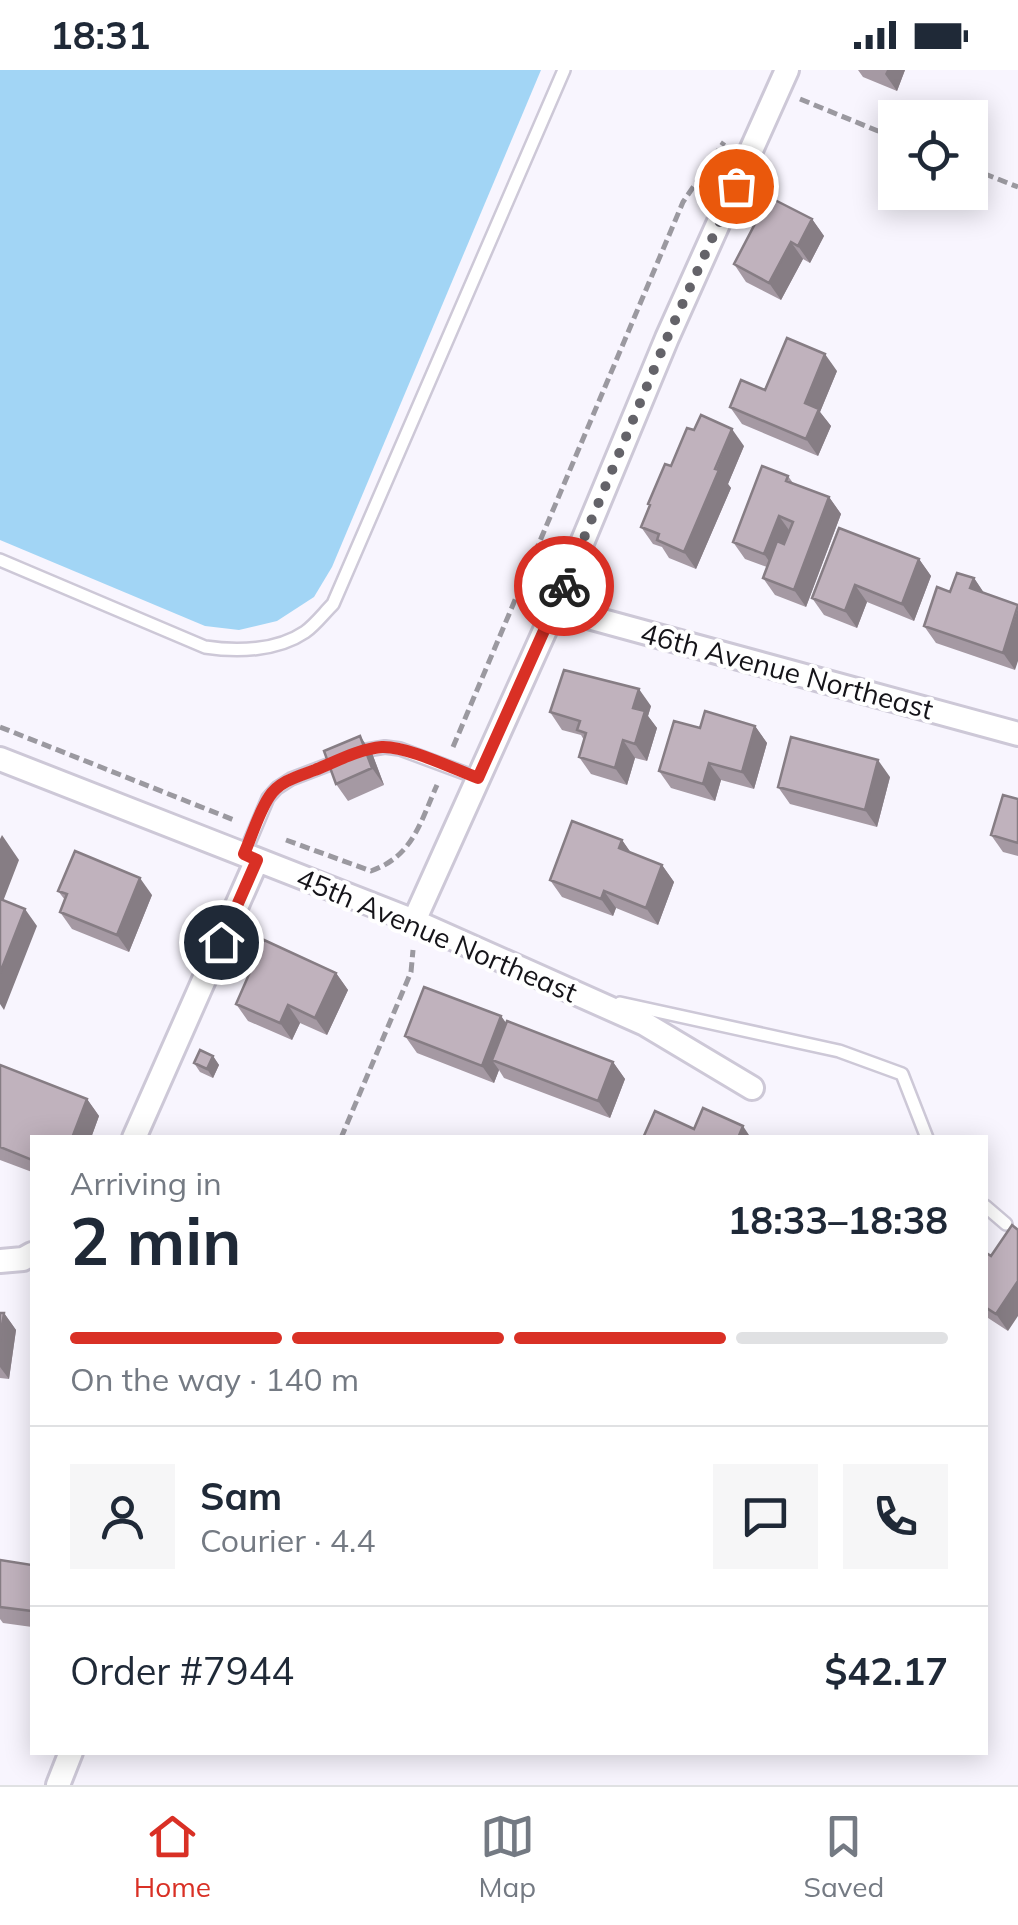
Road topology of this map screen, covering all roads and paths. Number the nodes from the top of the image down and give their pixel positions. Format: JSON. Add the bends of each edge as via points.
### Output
{"nodes":[{"id":1,"x":564,"y":70,"type":"edge"},
{"id":2,"x":783,"y":80,"type":"edge"},
{"id":3,"x":878,"y":129,"type":"edge"},
{"id":4,"x":724,"y":142,"type":"dead end"},
{"id":5,"x":988,"y":176,"type":"edge"},
{"id":6,"x":1018,"y":188,"type":"edge"},
{"id":7,"x":0,"y":560,"type":"edge"},
{"id":8,"x":555,"y":608,"type":"junction"},
{"id":9,"x":0,"y":727,"type":"edge"},
{"id":10,"x":1018,"y":734,"type":"edge"},
{"id":11,"x":0,"y":759,"type":"edge"},
{"id":12,"x":446,"y":766,"type":"junction"},
{"id":13,"x":478,"y":778,"type":"junction"},
{"id":14,"x":256,"y":828,"type":"junction"},
{"id":15,"x":250,"y":857,"type":"junction"},
{"id":16,"x":414,"y":921,"type":"junction"},
{"id":17,"x":577,"y":994,"type":"junction"},
{"id":18,"x":752,"y":1088,"type":"dead end"},
{"id":19,"x":135,"y":1135,"type":"edge"},
{"id":20,"x":342,"y":1135,"type":"edge"},
{"id":21,"x":926,"y":1135,"type":"edge"},
{"id":22,"x":988,"y":1209,"type":"edge"},
{"id":23,"x":1006,"y":1224,"type":"dead end"},
{"id":24,"x":30,"y":1255,"type":"edge"},
{"id":25,"x":0,"y":1261,"type":"edge"},
{"id":26,"x":70,"y":1755,"type":"edge"},
{"id":27,"x":58,"y":1785,"type":"edge"}],
"edges":[{"from":1,"to":7,"type":"lane","via":[[333,604],[304,632],[253,649],[205,648]]},
{"from":2,"to":3,"type":"path"},
{"from":2,"to":8,"type":"street"},
{"from":4,"to":12,"type":"path","via":[[683,202]]},
{"from":5,"to":6,"type":"path"},
{"from":8,"to":10,"type":"street","name":"46th Avenue Northeast"},
{"from":8,"to":13,"type":"street"},
{"from":9,"to":14,"type":"path"},
{"from":11,"to":15,"type":"street","name":"45th Avenue Northeast"},
{"from":12,"to":13,"type":"lane"},
{"from":12,"to":14,"type":"lane","via":[[400,749],[367,750],[276,788]]},
{"from":12,"to":14,"type":"path","via":[[410,844],[371,872]]},
{"from":13,"to":16,"type":"street"},
{"from":14,"to":15,"type":"lane"},
{"from":15,"to":16,"type":"street","name":"45th Avenue Northeast"},
{"from":15,"to":19,"type":"street"},
{"from":16,"to":17,"type":"street","name":"45th Avenue Northeast"},
{"from":16,"to":20,"type":"path","via":[[411,972]]},
{"from":17,"to":18,"type":"street","name":"45th Avenue Northeast","via":[[645,1024]]},
{"from":17,"to":21,"type":"lane","via":[[839,1050],[902,1074]]},
{"from":22,"to":23,"type":"lane"},
{"from":24,"to":25,"type":"street"},
{"from":26,"to":27,"type":"street"}]}
